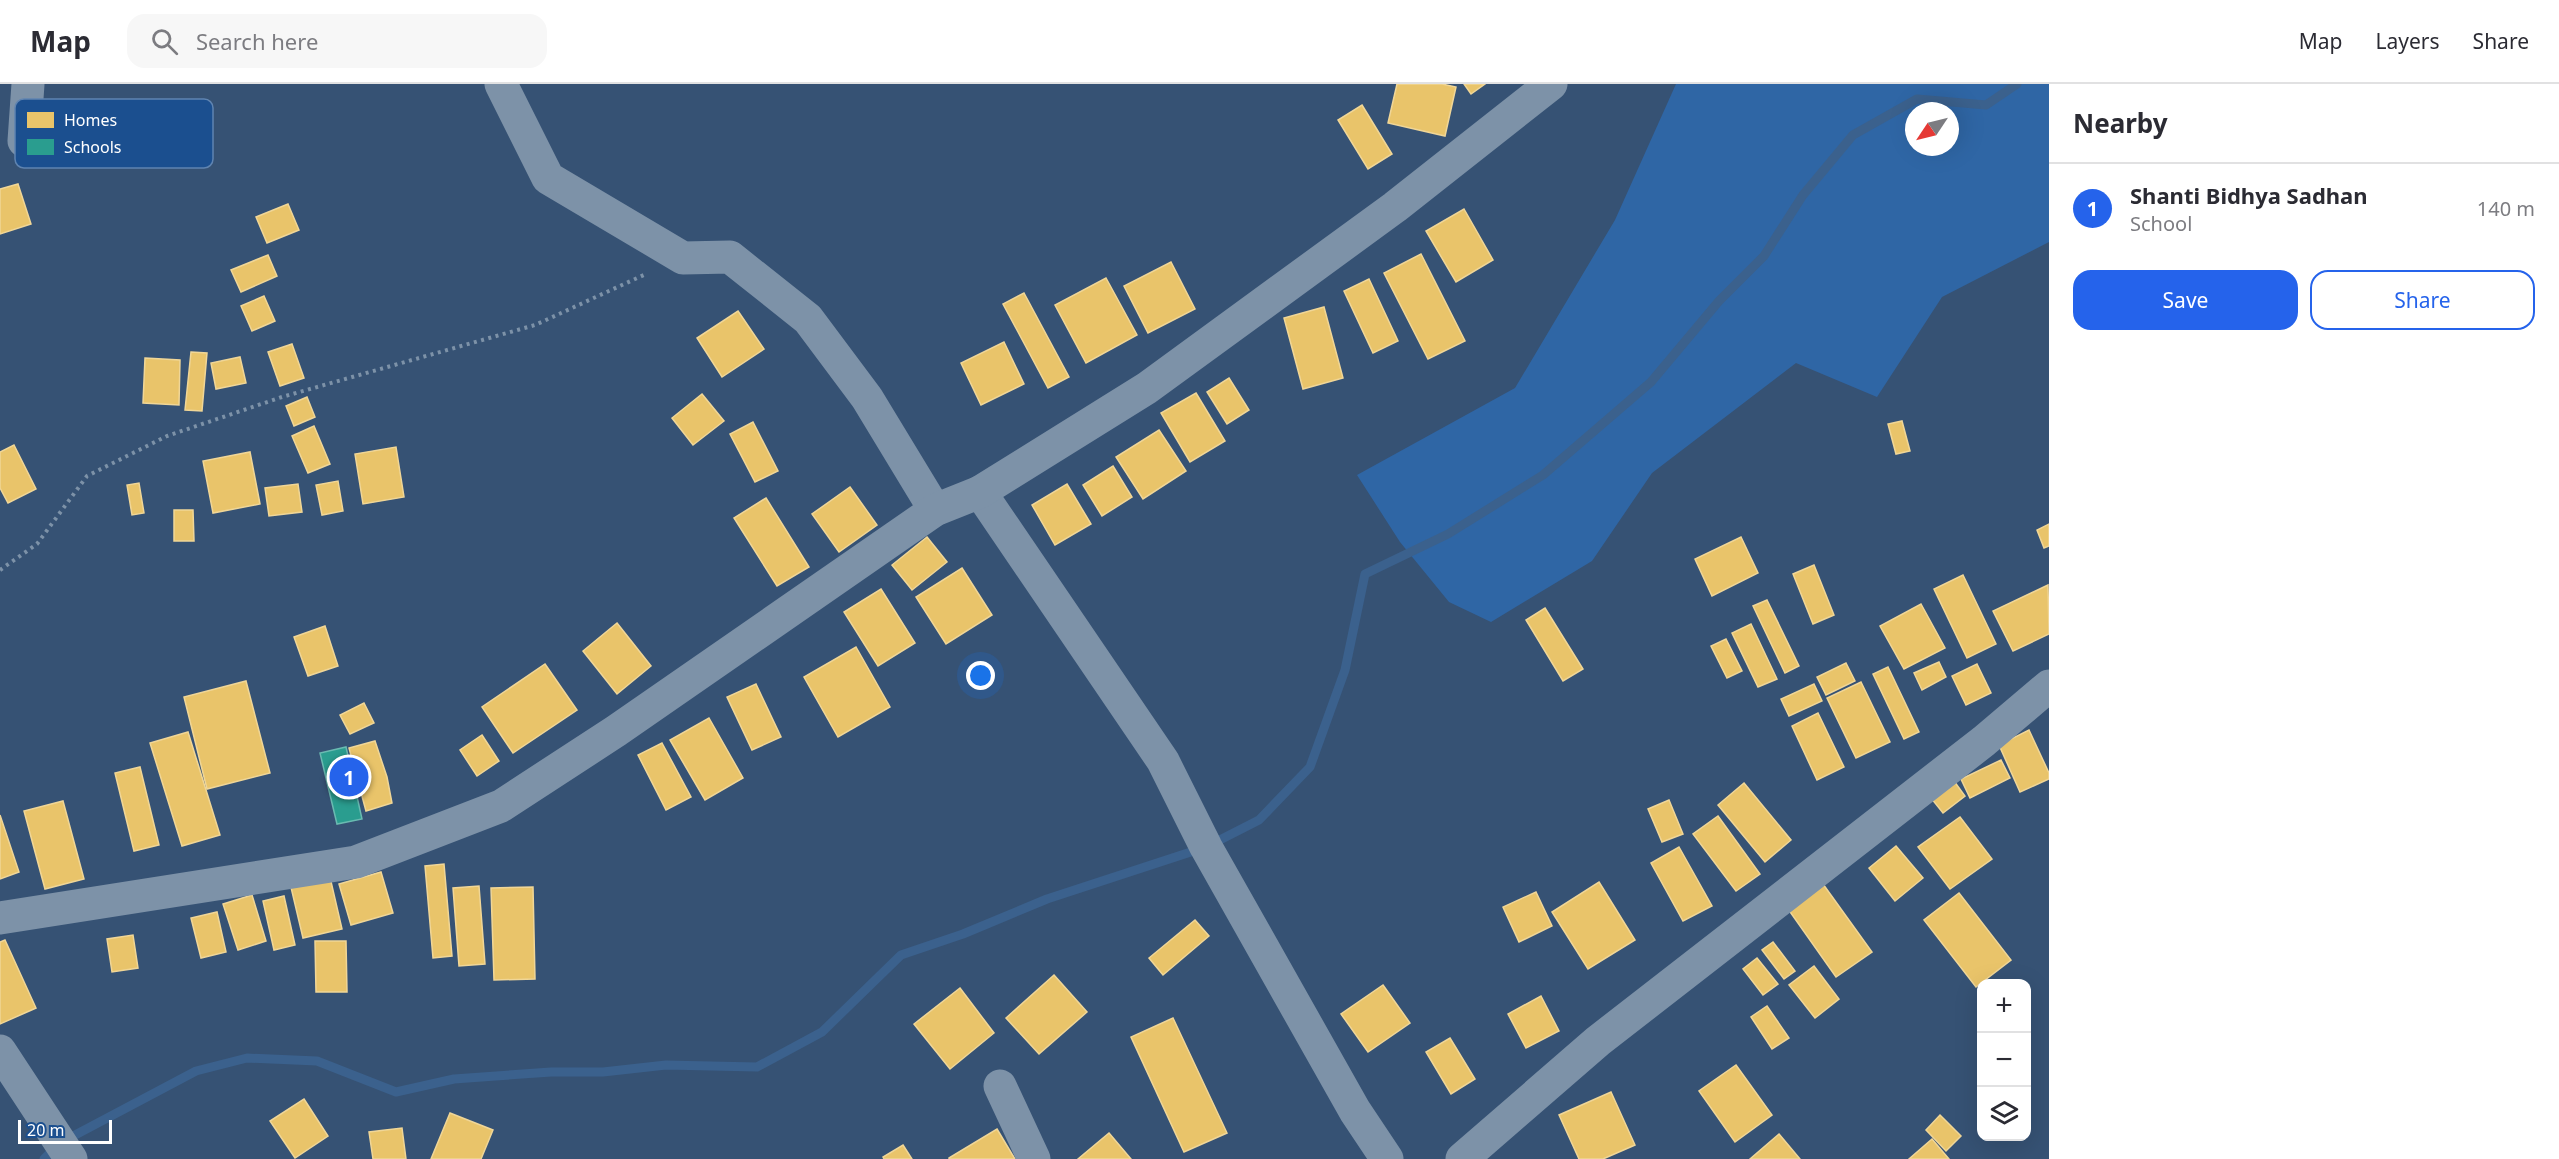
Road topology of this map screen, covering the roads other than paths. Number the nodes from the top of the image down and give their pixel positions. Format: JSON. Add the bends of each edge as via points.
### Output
{"nodes":[{"id":1,"x":27,"y":84,"type":"edge"},
{"id":2,"x":501,"y":84,"type":"edge"},
{"id":3,"x":1551,"y":84,"type":"edge"},
{"id":4,"x":26,"y":99,"type":"edge"},
{"id":5,"x":980,"y":492,"type":"junction"},
{"id":6,"x":935,"y":510,"type":"junction"},
{"id":7,"x":2049,"y":686,"type":"edge"},
{"id":8,"x":0,"y":918,"type":"edge"},
{"id":9,"x":0,"y":1051,"type":"edge"},
{"id":10,"x":1000,"y":1086,"type":"dead end"},
{"id":11,"x":71,"y":1159,"type":"edge"},
{"id":12,"x":1034,"y":1159,"type":"edge"},
{"id":13,"x":1387,"y":1159,"type":"edge"},
{"id":14,"x":1462,"y":1159,"type":"edge"}],
"edges":[{"from":1,"to":4,"type":"street"},
{"from":2,"to":6,"type":"street","via":[[548,178],[682,258],[730,257],[808,319],[867,398]]},
{"from":3,"to":5,"type":"street","via":[[1395,207],[1147,388]]},
{"from":5,"to":6,"type":"street"},
{"from":5,"to":13,"type":"street","via":[[1163,761],[1217,867],[1355,1111]]},
{"from":6,"to":8,"type":"street","via":[[501,806],[356,862]]},
{"from":7,"to":14,"type":"street","via":[[1984,741],[1598,1041]]},
{"from":9,"to":11,"type":"street"},
{"from":10,"to":12,"type":"street"}]}
